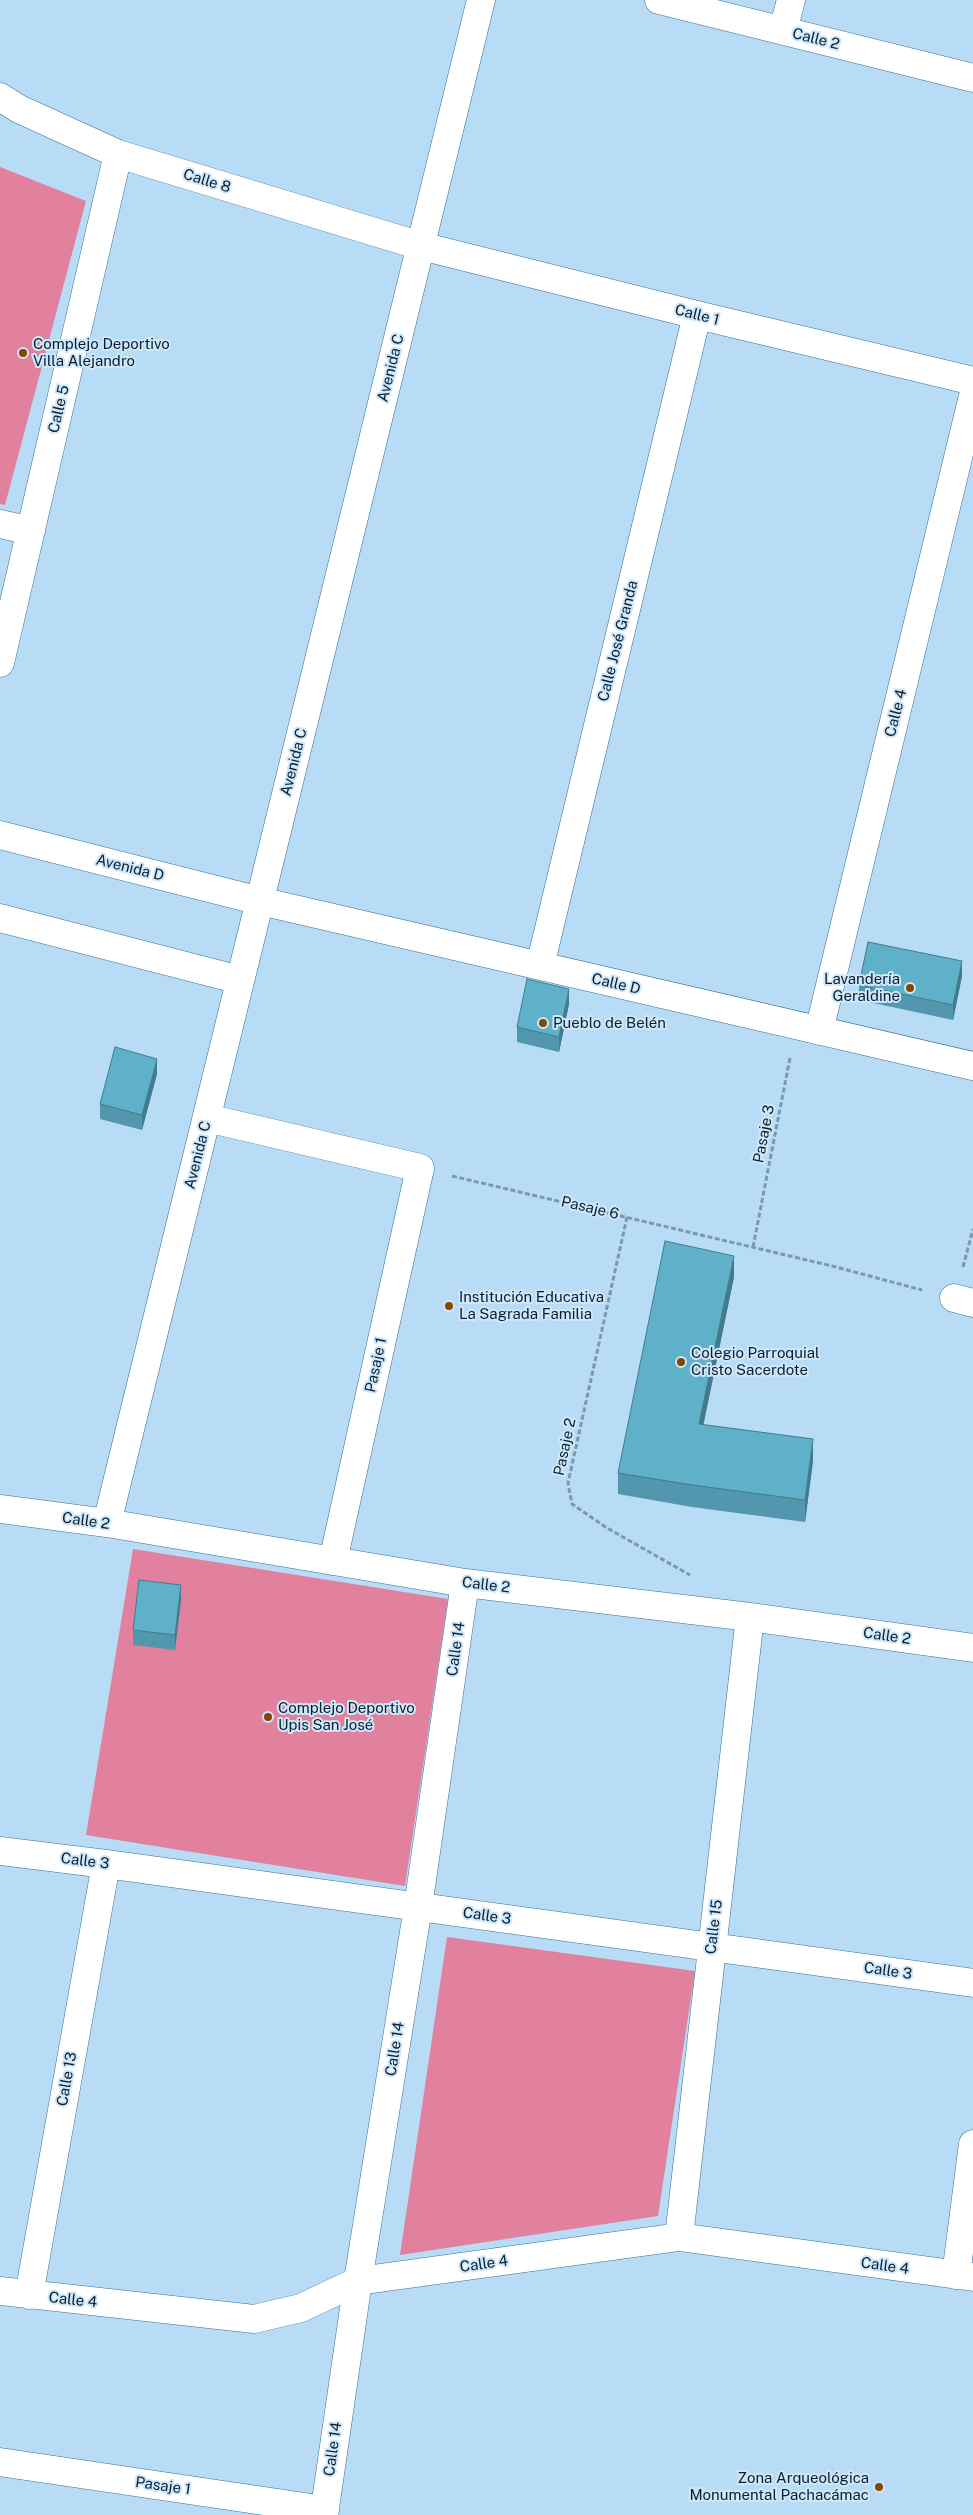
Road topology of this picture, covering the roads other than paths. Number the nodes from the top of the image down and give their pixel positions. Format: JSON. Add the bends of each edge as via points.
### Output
{"nodes":[{"id":1,"x":481,"y":0,"type":"edge"},
{"id":2,"x":659,"y":0,"type":"edge"},
{"id":3,"x":791,"y":0,"type":"edge"},
{"id":4,"x":783,"y":31,"type":"junction"},
{"id":5,"x":973,"y":78,"type":"edge"},
{"id":6,"x":0,"y":97,"type":"edge"},
{"id":7,"x":118,"y":154,"type":"junction"},
{"id":8,"x":421,"y":246,"type":"junction"},
{"id":9,"x":697,"y":315,"type":"junction"},
{"id":10,"x":973,"y":381,"type":"edge"},
{"id":11,"x":973,"y":396,"type":"edge"},
{"id":12,"x":0,"y":524,"type":"edge"},
{"id":13,"x":31,"y":531,"type":"junction"},
{"id":14,"x":0,"y":663,"type":"edge"},
{"id":15,"x":0,"y":835,"type":"edge"},
{"id":16,"x":260,"y":901,"type":"junction"},
{"id":17,"x":0,"y":918,"type":"edge"},
{"id":18,"x":540,"y":966,"type":"junction"},
{"id":19,"x":240,"y":980,"type":"junction"},
{"id":20,"x":808,"y":1029,"type":"junction"},
{"id":21,"x":973,"y":1066,"type":"edge"},
{"id":22,"x":207,"y":1118,"type":"junction"},
{"id":23,"x":0,"y":1509,"type":"edge"},
{"id":24,"x":107,"y":1523,"type":"junction"},
{"id":25,"x":333,"y":1561,"type":"junction"},
{"id":26,"x":466,"y":1583,"type":"junction"},
{"id":27,"x":750,"y":1617,"type":"junction"},
{"id":28,"x":973,"y":1648,"type":"edge"},
{"id":29,"x":0,"y":1851,"type":"edge"},
{"id":30,"x":106,"y":1864,"type":"junction"},
{"id":31,"x":418,"y":1906,"type":"junction"},
{"id":32,"x":712,"y":1947,"type":"junction"},
{"id":33,"x":973,"y":1983,"type":"edge"},
{"id":34,"x":973,"y":2144,"type":"edge"},
{"id":35,"x":679,"y":2237,"type":"junction"},
{"id":36,"x":964,"y":2276,"type":"edge"},
{"id":37,"x":358,"y":2281,"type":"junction"},
{"id":38,"x":0,"y":2291,"type":"edge"},
{"id":39,"x":29,"y":2295,"type":"junction"},
{"id":40,"x":0,"y":2462,"type":"edge"},
{"id":41,"x":325,"y":2513,"type":"edge"}],
"edges":[{"from":1,"to":8,"type":"street","name":"Avenida C"},
{"from":2,"to":4,"type":"street","name":"Calle 2"},
{"from":3,"to":4,"type":"street"},
{"from":4,"to":5,"type":"street","name":"Calle 2"},
{"from":6,"to":7,"type":"street","name":"Calle 8","via":[[19,109]]},
{"from":7,"to":8,"type":"street","name":"Calle 8"},
{"from":7,"to":13,"type":"street","name":"Calle 5"},
{"from":8,"to":9,"type":"street","name":"Calle 1"},
{"from":8,"to":16,"type":"street","name":"Avenida C"},
{"from":9,"to":10,"type":"street","name":"Calle 1"},
{"from":9,"to":18,"type":"street","name":"Calle José Granda"},
{"from":11,"to":20,"type":"street","name":"Calle 4"},
{"from":12,"to":13,"type":"street"},
{"from":13,"to":14,"type":"street","name":"Calle 5"},
{"from":15,"to":16,"type":"street","name":"Avenida D"},
{"from":16,"to":18,"type":"street","name":"Calle D"},
{"from":16,"to":19,"type":"street","name":"Avenida C"},
{"from":17,"to":19,"type":"street"},
{"from":18,"to":20,"type":"street","name":"Calle D"},
{"from":19,"to":22,"type":"street","name":"Avenida C"},
{"from":20,"to":21,"type":"street","name":"Calle D"},
{"from":22,"to":24,"type":"street","name":"Avenida C"},
{"from":22,"to":25,"type":"street","name":"Pasaje 1","via":[[420,1168]]},
{"from":23,"to":24,"type":"street","name":"Calle 2"},
{"from":24,"to":25,"type":"street","name":"Calle 2"},
{"from":25,"to":26,"type":"street","name":"Calle 2"},
{"from":26,"to":27,"type":"street","name":"Calle 2"},
{"from":26,"to":31,"type":"street","name":"Calle 14"},
{"from":27,"to":28,"type":"street","name":"Calle 2"},
{"from":27,"to":32,"type":"street","name":"Calle 15"},
{"from":29,"to":30,"type":"street","name":"Calle 3"},
{"from":30,"to":31,"type":"street","name":"Calle 3"},
{"from":30,"to":39,"type":"street","name":"Calle 13"},
{"from":31,"to":32,"type":"street","name":"Calle 3"},
{"from":31,"to":37,"type":"street","name":"Calle 14"},
{"from":32,"to":33,"type":"street","name":"Calle 3"},
{"from":32,"to":35,"type":"street","name":"Calle 15"},
{"from":34,"to":36,"type":"street"},
{"from":35,"to":36,"type":"street","name":"Calle 4"},
{"from":35,"to":37,"type":"street","name":"Calle 4"},
{"from":37,"to":39,"type":"street","name":"Calle 4","via":[[300,2308],[254,2319]]},
{"from":37,"to":41,"type":"street","name":"Calle 14"},
{"from":38,"to":39,"type":"street","name":"Calle 4"},
{"from":40,"to":41,"type":"street","name":"Pasaje 1"}]}
